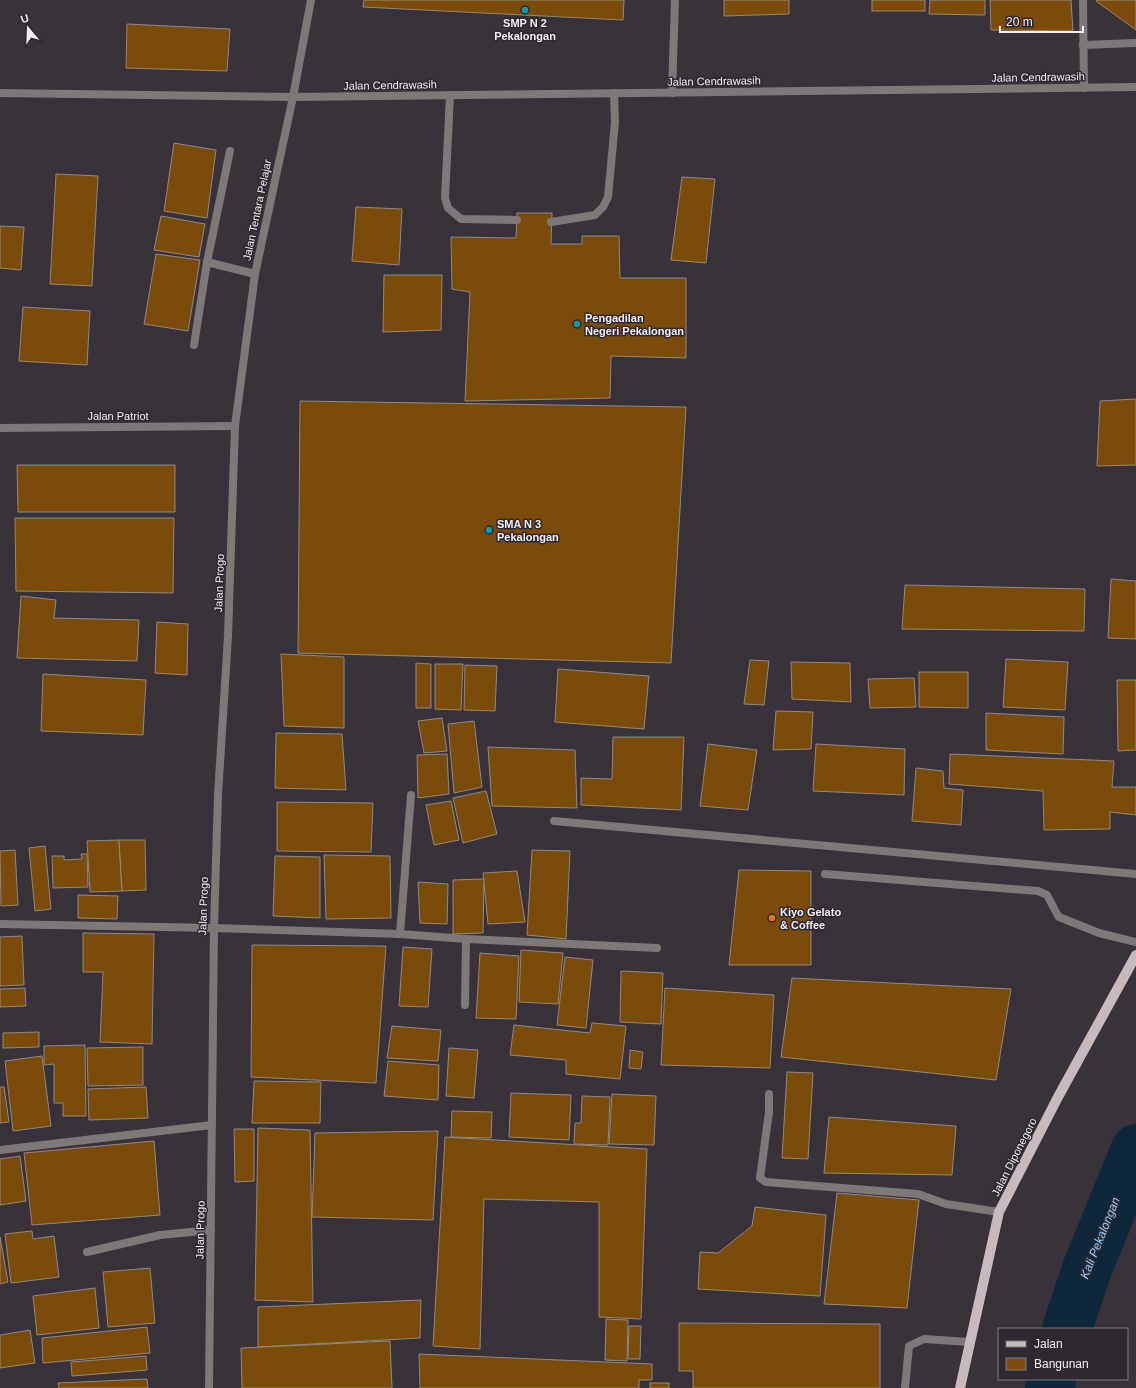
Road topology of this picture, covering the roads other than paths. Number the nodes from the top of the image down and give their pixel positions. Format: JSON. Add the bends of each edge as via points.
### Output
{"nodes":[{"id":1,"x":311,"y":0,"type":"edge"},
{"id":2,"x":675,"y":0,"type":"edge"},
{"id":3,"x":1083,"y":0,"type":"edge"},
{"id":4,"x":1136,"y":43,"type":"edge"},
{"id":5,"x":1083,"y":45,"type":"junction"},
{"id":6,"x":1136,"y":87,"type":"edge"},
{"id":7,"x":1084,"y":88,"type":"junction"},
{"id":8,"x":0,"y":93,"type":"edge"},
{"id":9,"x":614,"y":93,"type":"junction"},
{"id":10,"x":672,"y":93,"type":"junction"},
{"id":11,"x":450,"y":95,"type":"junction"},
{"id":12,"x":293,"y":97,"type":"junction"},
{"id":13,"x":230,"y":151,"type":"dead end"},
{"id":14,"x":516,"y":220,"type":"dead end"},
{"id":15,"x":551,"y":222,"type":"dead end"},
{"id":16,"x":207,"y":262,"type":"junction"},
{"id":17,"x":255,"y":274,"type":"junction"},
{"id":18,"x":194,"y":345,"type":"dead end"},
{"id":19,"x":235,"y":426,"type":"junction"},
{"id":20,"x":0,"y":428,"type":"edge"},
{"id":21,"x":411,"y":795,"type":"dead end"},
{"id":22,"x":554,"y":821,"type":"dead end"},
{"id":23,"x":825,"y":874,"type":"dead end"},
{"id":24,"x":1136,"y":874,"type":"edge"},
{"id":25,"x":0,"y":924,"type":"edge"},
{"id":26,"x":214,"y":928,"type":"junction"},
{"id":27,"x":400,"y":934,"type":"junction"},
{"id":28,"x":466,"y":939,"type":"junction"},
{"id":29,"x":1136,"y":942,"type":"edge"},
{"id":30,"x":657,"y":948,"type":"dead end"},
{"id":31,"x":1136,"y":955,"type":"edge"},
{"id":32,"x":465,"y":1005,"type":"dead end"},
{"id":33,"x":768,"y":1094,"type":"dead end"},
{"id":34,"x":212,"y":1125,"type":"junction"},
{"id":35,"x":0,"y":1150,"type":"edge"},
{"id":36,"x":999,"y":1212,"type":"junction"},
{"id":37,"x":211,"y":1230,"type":"junction"},
{"id":38,"x":87,"y":1252,"type":"dead end"},
{"id":39,"x":970,"y":1342,"type":"junction"},
{"id":40,"x":209,"y":1388,"type":"edge"},
{"id":41,"x":905,"y":1388,"type":"edge"},
{"id":42,"x":960,"y":1388,"type":"edge"}],
"edges":[{"from":1,"to":12,"type":"street","name":"Jalan Tentara Pelajar"},
{"from":2,"to":10,"type":"street"},
{"from":3,"to":5,"type":"street"},
{"from":4,"to":5,"type":"street"},
{"from":5,"to":7,"type":"street"},
{"from":6,"to":7,"type":"street","name":"Jalan Cendrawasih"},
{"from":7,"to":10,"type":"street","name":"Jalan Cendrawasih"},
{"from":8,"to":12,"type":"street","name":"Jalan Cendrawasih"},
{"from":9,"to":10,"type":"street","name":"Jalan Cendrawasih"},
{"from":9,"to":11,"type":"street","name":"Jalan Cendrawasih"},
{"from":9,"to":15,"type":"street","via":[[615,122],[608,197],[595,215]]},
{"from":11,"to":12,"type":"street","name":"Jalan Cendrawasih"},
{"from":11,"to":14,"type":"street","via":[[445,198],[448,208],[461,219]]},
{"from":12,"to":17,"type":"street","name":"Jalan Tentara Pelajar"},
{"from":13,"to":16,"type":"street"},
{"from":16,"to":17,"type":"street"},
{"from":16,"to":18,"type":"street"},
{"from":17,"to":19,"type":"street","name":"Jalan Tentara Pelajar"},
{"from":19,"to":20,"type":"street","name":"Jalan Patriot"},
{"from":19,"to":26,"type":"street","name":"Jalan Progo"},
{"from":21,"to":27,"type":"street"},
{"from":22,"to":24,"type":"street"},
{"from":23,"to":29,"type":"street","via":[[1038,891],[1047,895],[1059,917],[1099,933]]},
{"from":25,"to":26,"type":"street"},
{"from":26,"to":27,"type":"street"},
{"from":26,"to":34,"type":"street","name":"Jalan Progo"},
{"from":27,"to":28,"type":"street"},
{"from":28,"to":30,"type":"street"},
{"from":28,"to":32,"type":"street"},
{"from":31,"to":36,"type":"main road","name":"Jalan Diponegoro","via":[[1058,1097]]},
{"from":33,"to":36,"type":"street","via":[[769,1112],[760,1178],[766,1182],[918,1194],[946,1204]]},
{"from":34,"to":35,"type":"street"},
{"from":34,"to":37,"type":"street","name":"Jalan Progo"},
{"from":36,"to":39,"type":"main road","name":"Jalan Diponegoro"},
{"from":37,"to":38,"type":"street","via":[[160,1235]]},
{"from":37,"to":40,"type":"street","name":"Jalan Progo"},
{"from":39,"to":41,"type":"street","via":[[924,1339],[908,1346]]},
{"from":39,"to":42,"type":"main road","name":"Jalan Diponegoro"}]}
